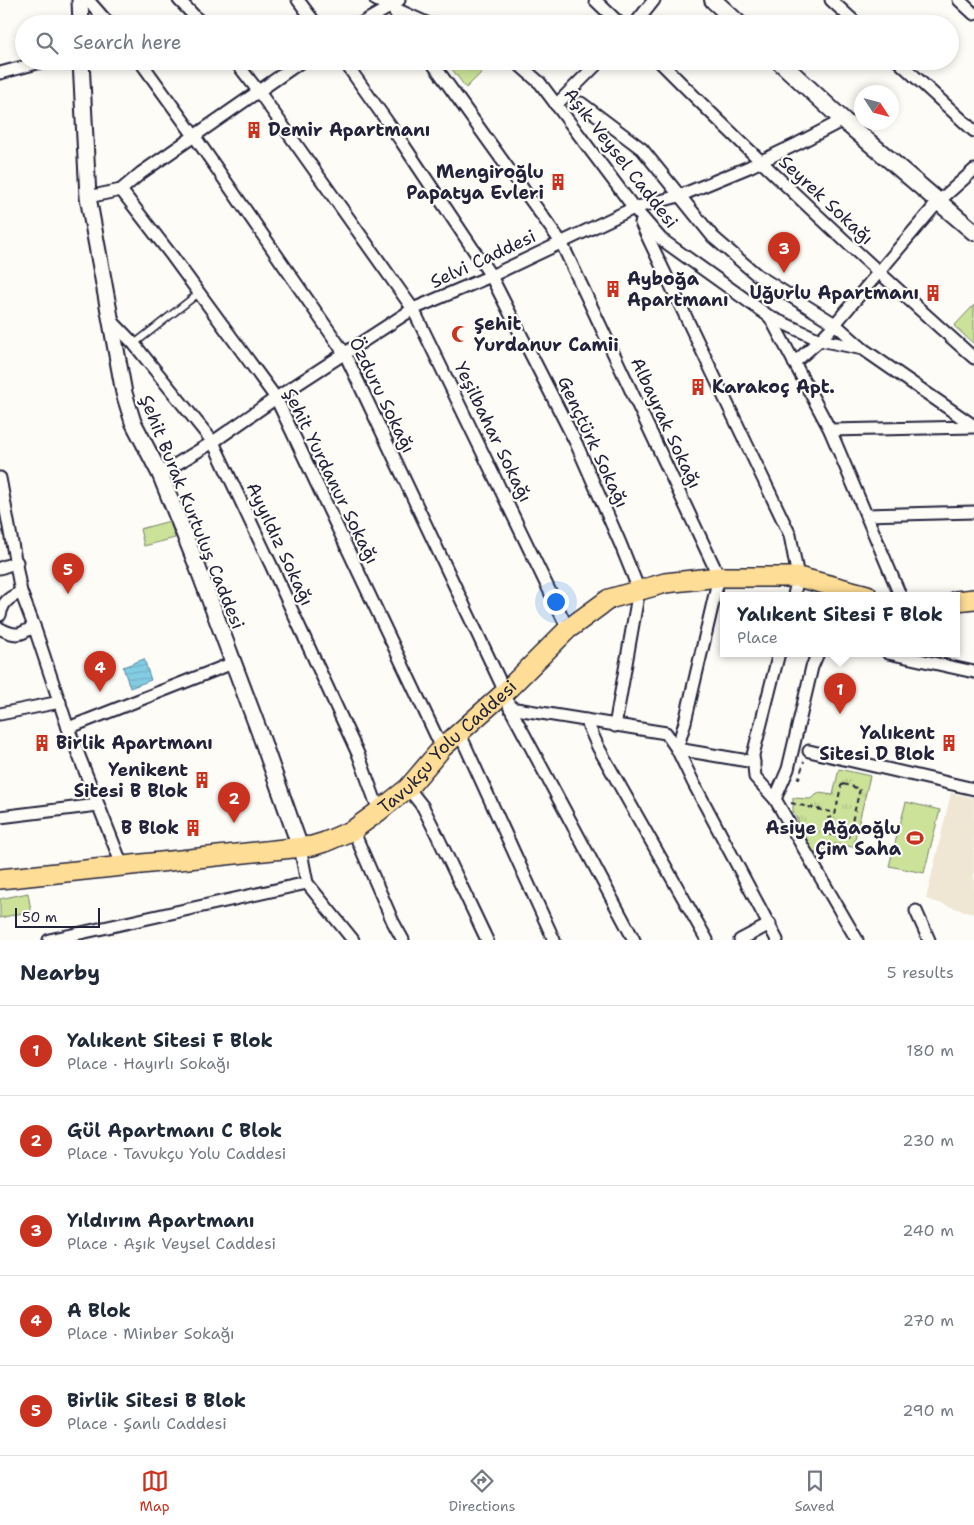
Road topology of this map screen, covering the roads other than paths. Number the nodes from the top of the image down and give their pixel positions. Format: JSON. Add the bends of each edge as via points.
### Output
{"nodes":[{"id":1,"x":80,"y":0,"type":"edge"},
{"id":2,"x":88,"y":0,"type":"edge"},
{"id":3,"x":179,"y":0,"type":"edge"},
{"id":4,"x":298,"y":0,"type":"edge"},
{"id":5,"x":376,"y":0,"type":"edge"},
{"id":6,"x":594,"y":0,"type":"edge"},
{"id":7,"x":654,"y":0,"type":"edge"},
{"id":8,"x":713,"y":0,"type":"edge"},
{"id":9,"x":831,"y":0,"type":"edge"},
{"id":10,"x":959,"y":0,"type":"edge"},
{"id":11,"x":395,"y":3,"type":"edge"},
{"id":12,"x":974,"y":14,"type":"edge"},
{"id":13,"x":81,"y":15,"type":"edge"},
{"id":14,"x":101,"y":15,"type":"edge"},
{"id":15,"x":193,"y":15,"type":"edge"},
{"id":16,"x":309,"y":15,"type":"edge"},
{"id":17,"x":375,"y":15,"type":"edge"},
{"id":18,"x":400,"y":15,"type":"edge"},
{"id":19,"x":414,"y":15,"type":"edge"},
{"id":20,"x":610,"y":15,"type":"edge"},
{"id":21,"x":642,"y":15,"type":"edge"},
{"id":22,"x":729,"y":15,"type":"edge"},
{"id":23,"x":847,"y":15,"type":"edge"},
{"id":24,"x":0,"y":61,"type":"edge"},
{"id":25,"x":15,"y":69,"type":"edge"},
{"id":26,"x":82,"y":70,"type":"edge"},
{"id":27,"x":147,"y":70,"type":"edge"},
{"id":28,"x":242,"y":70,"type":"edge"},
{"id":29,"x":290,"y":70,"type":"edge"},
{"id":30,"x":350,"y":70,"type":"edge"},
{"id":31,"x":437,"y":70,"type":"edge"},
{"id":32,"x":525,"y":70,"type":"edge"},
{"id":33,"x":591,"y":70,"type":"edge"},
{"id":34,"x":668,"y":70,"type":"edge"},
{"id":35,"x":789,"y":70,"type":"edge"},
{"id":36,"x":908,"y":70,"type":"edge"},
{"id":37,"x":2,"y":73,"type":"edge"},
{"id":38,"x":259,"y":92,"type":"junction"},
{"id":39,"x":581,"y":103,"type":"dead end"},
{"id":40,"x":556,"y":105,"type":"junction"},
{"id":41,"x":842,"y":120,"type":"junction"},
{"id":42,"x":974,"y":131,"type":"edge"},
{"id":43,"x":195,"y":137,"type":"junction"},
{"id":44,"x":760,"y":162,"type":"junction"},
{"id":45,"x":974,"y":170,"type":"edge"},
{"id":46,"x":120,"y":190,"type":"junction"},
{"id":47,"x":679,"y":196,"type":"junction"},
{"id":48,"x":88,"y":197,"type":"junction"},
{"id":49,"x":938,"y":202,"type":"junction"},
{"id":50,"x":634,"y":208,"type":"junction"},
{"id":51,"x":974,"y":232,"type":"edge"},
{"id":52,"x":561,"y":242,"type":"junction"},
{"id":53,"x":974,"y":242,"type":"edge"},
{"id":54,"x":879,"y":273,"type":"junction"},
{"id":55,"x":491,"y":276,"type":"junction"},
{"id":56,"x":199,"y":293,"type":"junction"},
{"id":57,"x":413,"y":309,"type":"junction"},
{"id":58,"x":770,"y":317,"type":"junction"},
{"id":59,"x":109,"y":318,"type":"junction"},
{"id":60,"x":835,"y":324,"type":"junction"},
{"id":61,"x":820,"y":340,"type":"junction"},
{"id":62,"x":134,"y":344,"type":"junction"},
{"id":63,"x":863,"y":349,"type":"junction"},
{"id":64,"x":345,"y":354,"type":"junction"},
{"id":65,"x":974,"y":358,"type":"edge"},
{"id":66,"x":794,"y":363,"type":"junction"},
{"id":67,"x":276,"y":398,"type":"junction"},
{"id":68,"x":974,"y":426,"type":"edge"},
{"id":69,"x":830,"y":430,"type":"junction"},
{"id":70,"x":212,"y":442,"type":"junction"},
{"id":71,"x":160,"y":474,"type":"junction"},
{"id":72,"x":0,"y":478,"type":"edge"},
{"id":73,"x":974,"y":512,"type":"edge"},
{"id":74,"x":866,"y":515,"type":"junction"},
{"id":75,"x":17,"y":562,"type":"junction"},
{"id":76,"x":0,"y":568,"type":"edge"},
{"id":77,"x":719,"y":577,"type":"junction"},
{"id":78,"x":798,"y":577,"type":"junction"},
{"id":79,"x":639,"y":590,"type":"junction"},
{"id":80,"x":21,"y":592,"type":"junction"},
{"id":81,"x":795,"y":592,"type":"edge"},
{"id":82,"x":855,"y":592,"type":"edge"},
{"id":83,"x":899,"y":592,"type":"edge"},
{"id":84,"x":974,"y":599,"type":"edge"},
{"id":85,"x":960,"y":601,"type":"edge"},
{"id":86,"x":0,"y":615,"type":"edge"},
{"id":87,"x":34,"y":626,"type":"junction"},
{"id":88,"x":0,"y":629,"type":"edge"},
{"id":89,"x":568,"y":629,"type":"junction"},
{"id":90,"x":778,"y":657,"type":"edge"},
{"id":91,"x":816,"y":657,"type":"edge"},
{"id":92,"x":906,"y":657,"type":"edge"},
{"id":93,"x":234,"y":663,"type":"junction"},
{"id":94,"x":974,"y":672,"type":"edge"},
{"id":95,"x":507,"y":700,"type":"junction"},
{"id":96,"x":60,"y":702,"type":"junction"},
{"id":97,"x":0,"y":714,"type":"edge"},
{"id":98,"x":586,"y":720,"type":"junction"},
{"id":99,"x":615,"y":726,"type":"junction"},
{"id":100,"x":68,"y":728,"type":"junction"},
{"id":101,"x":459,"y":732,"type":"junction"},
{"id":102,"x":442,"y":748,"type":"junction"},
{"id":103,"x":677,"y":749,"type":"junction"},
{"id":104,"x":809,"y":751,"type":"dead end"},
{"id":105,"x":754,"y":762,"type":"junction"},
{"id":106,"x":408,"y":788,"type":"junction"},
{"id":107,"x":974,"y":789,"type":"edge"},
{"id":108,"x":775,"y":799,"type":"junction"},
{"id":109,"x":98,"y":805,"type":"junction"},
{"id":110,"x":379,"y":811,"type":"junction"},
{"id":111,"x":0,"y":816,"type":"edge"},
{"id":112,"x":353,"y":830,"type":"junction"},
{"id":113,"x":300,"y":847,"type":"junction"},
{"id":114,"x":122,"y":865,"type":"junction"},
{"id":115,"x":0,"y":879,"type":"edge"},
{"id":116,"x":307,"y":883,"type":"junction"},
{"id":117,"x":916,"y":911,"type":"dead end"},
{"id":118,"x":770,"y":924,"type":"junction"},
{"id":119,"x":49,"y":940,"type":"edge"},
{"id":120,"x":353,"y":940,"type":"edge"},
{"id":121,"x":403,"y":940,"type":"edge"},
{"id":122,"x":487,"y":940,"type":"edge"},
{"id":123,"x":554,"y":940,"type":"edge"},
{"id":124,"x":634,"y":940,"type":"edge"},
{"id":125,"x":707,"y":940,"type":"edge"},
{"id":126,"x":740,"y":940,"type":"edge"},
{"id":127,"x":777,"y":940,"type":"edge"},
{"id":128,"x":858,"y":940,"type":"edge"},
{"id":129,"x":929,"y":940,"type":"edge"}],
"edges":[{"from":1,"to":13,"type":"street"},
{"from":2,"to":14,"type":"street"},
{"from":3,"to":15,"type":"street"},
{"from":4,"to":16,"type":"street"},
{"from":5,"to":11,"type":"street"},
{"from":6,"to":20,"type":"street"},
{"from":7,"to":21,"type":"street"},
{"from":8,"to":22,"type":"main road"},
{"from":9,"to":23,"type":"street"},
{"from":10,"to":12,"type":"street"},
{"from":11,"to":17,"type":"street"},
{"from":11,"to":18,"type":"street"},
{"from":11,"to":19,"type":"street"},
{"from":24,"to":37,"type":"street"},
{"from":25,"to":37,"type":"street"},
{"from":26,"to":48,"type":"street","name":"Şehit Burak Kurtuluş Caddesi"},
{"from":27,"to":43,"type":"street","name":"Özduru Sokağı"},
{"from":28,"to":38,"type":"street","name":"Yeşilbahar Sokağı"},
{"from":29,"to":38,"type":"street"},
{"from":30,"to":55,"type":"street","name":"Gençtürk Sokağı"},
{"from":31,"to":52,"type":"street","name":"Albayrak Sokağı"},
{"from":32,"to":40,"type":"street","name":"Aşık Veysel Caddesi","via":[[540,83]]},
{"from":33,"to":40,"type":"street"},
{"from":34,"to":44,"type":"street","name":"Seyrek Sokağı"},
{"from":35,"to":41,"type":"main road"},
{"from":36,"to":42,"type":"street"},
{"from":38,"to":43,"type":"street"},
{"from":38,"to":57,"type":"street","name":"Yeşilbahar Sokağı"},
{"from":39,"to":47,"type":"street","name":"Aşık Veysel Caddesi","via":[[642,149]]},
{"from":40,"to":50,"type":"street","name":"Aşık Veysel Caddesi"},
{"from":41,"to":44,"type":"street","name":"Selvi Caddesi"},
{"from":41,"to":49,"type":"main road"},
{"from":43,"to":46,"type":"street"},
{"from":43,"to":64,"type":"street","name":"Özduru Sokağı"},
{"from":44,"to":47,"type":"street","name":"Selvi Caddesi"},
{"from":44,"to":54,"type":"street","name":"Seyrek Sokağı"},
{"from":45,"to":49,"type":"street"},
{"from":46,"to":48,"type":"street"},
{"from":46,"to":56,"type":"street","name":"Şehit Yurdanur Sokağı"},
{"from":47,"to":50,"type":"street","name":"Selvi Caddesi"},
{"from":47,"to":60,"type":"street","name":"Aşık Veysel Caddesi","via":[[713,237],[756,275]]},
{"from":48,"to":59,"type":"street","name":"Şehit Burak Kurtuluş Caddesi"},
{"from":49,"to":51,"type":"main road"},
{"from":49,"to":53,"type":"main road"},
{"from":49,"to":54,"type":"street"},
{"from":50,"to":52,"type":"street","name":"Selvi Caddesi"},
{"from":50,"to":58,"type":"street","name":"Aşık Veysel Caddesi","via":[[660,240]]},
{"from":50,"to":78,"type":"street","via":[[790,535]]},
{"from":52,"to":55,"type":"street","name":"Selvi Caddesi"},
{"from":52,"to":77,"type":"street","name":"Albayrak Sokağı"},
{"from":54,"to":60,"type":"street"},
{"from":54,"to":65,"type":"street","name":"Seyrek Sokağı"},
{"from":55,"to":57,"type":"street","name":"Selvi Caddesi"},
{"from":55,"to":79,"type":"street","name":"Gençtürk Sokağı","via":[[576,443]]},
{"from":56,"to":62,"type":"lane"},
{"from":56,"to":67,"type":"street","name":"Şehit Yurdanur Sokağı"},
{"from":57,"to":64,"type":"street","name":"Selvi Caddesi"},
{"from":57,"to":89,"type":"street","name":"Yeşilbahar Sokağı"},
{"from":58,"to":61,"type":"street","name":"Aşık Veysel Caddesi"},
{"from":58,"to":66,"type":"street"},
{"from":59,"to":62,"type":"street","name":"Ayyıldız Sokağı"},
{"from":59,"to":71,"type":"street","name":"Şehit Burak Kurtuluş Caddesi","via":[[133,422]]},
{"from":60,"to":61,"type":"street"},
{"from":60,"to":63,"type":"street","name":"Aşık Veysel Caddesi"},
{"from":61,"to":63,"type":"street","name":"Aşık Veysel Caddesi"},
{"from":61,"to":66,"type":"street"},
{"from":62,"to":70,"type":"street","name":"Ayyıldız Sokağı"},
{"from":63,"to":68,"type":"street","name":"Aşık Veysel Caddesi"},
{"from":64,"to":67,"type":"street","name":"Selvi Caddesi"},
{"from":64,"to":95,"type":"street","name":"Özduru Sokağı"},
{"from":66,"to":69,"type":"street"},
{"from":67,"to":70,"type":"street","name":"Selvi Caddesi"},
{"from":67,"to":102,"type":"street","name":"Şehit Yurdanur Sokağı"},
{"from":68,"to":69,"type":"street"},
{"from":69,"to":74,"type":"street"},
{"from":70,"to":71,"type":"street","name":"Selvi Caddesi"},
{"from":70,"to":110,"type":"street","name":"Ayyıldız Sokağı","via":[[359,756]]},
{"from":71,"to":93,"type":"street","name":"Şehit Burak Kurtuluş Caddesi"},
{"from":72,"to":75,"type":"street"},
{"from":73,"to":74,"type":"street"},
{"from":74,"to":83,"type":"street"},
{"from":75,"to":76,"type":"street"},
{"from":75,"to":80,"type":"street"},
{"from":77,"to":78,"type":"main road","name":"Tavukçu Yolu Caddesi"},
{"from":77,"to":79,"type":"main road","name":"Tavukçu Yolu Caddesi","via":[[665,583]]},
{"from":77,"to":103,"type":"street"},
{"from":78,"to":81,"type":"street"},
{"from":78,"to":82,"type":"main road","name":"Tavukçu Yolu Caddesi"},
{"from":79,"to":89,"type":"main road","name":"Tavukçu Yolu Caddesi","via":[[609,599]]},
{"from":79,"to":99,"type":"street"},
{"from":80,"to":86,"type":"street","via":[[8,598]]},
{"from":80,"to":87,"type":"street"},
{"from":84,"to":85,"type":"main road"},
{"from":87,"to":88,"type":"street","via":[[16,635]]},
{"from":87,"to":96,"type":"street"},
{"from":89,"to":95,"type":"main road","name":"Tavukçu Yolu Caddesi"},
{"from":90,"to":105,"type":"street","via":[[753,755]]},
{"from":91,"to":108,"type":"street","via":[[788,770]]},
{"from":92,"to":94,"type":"street"},
{"from":93,"to":100,"type":"street"},
{"from":93,"to":113,"type":"street","name":"Şehit Burak Kurtuluş Caddesi"},
{"from":95,"to":98,"type":"street"},
{"from":95,"to":101,"type":"main road","name":"Tavukçu Yolu Caddesi"},
{"from":95,"to":124,"type":"street","name":"Özduru Sokağı"},
{"from":96,"to":97,"type":"street"},
{"from":96,"to":100,"type":"street"},
{"from":98,"to":99,"type":"street"},
{"from":98,"to":125,"type":"street"},
{"from":99,"to":103,"type":"street","via":[[666,733]]},
{"from":100,"to":109,"type":"street"},
{"from":101,"to":102,"type":"main road","name":"Tavukçu Yolu Caddesi"},
{"from":101,"to":123,"type":"street"},
{"from":102,"to":106,"type":"main road","name":"Tavukçu Yolu Caddesi"},
{"from":103,"to":105,"type":"street"},
{"from":103,"to":118,"type":"street"},
{"from":104,"to":107,"type":"street"},
{"from":105,"to":108,"type":"street","via":[[755,777]]},
{"from":106,"to":110,"type":"main road","name":"Tavukçu Yolu Caddesi"},
{"from":106,"to":122,"type":"street","via":[[437,835]]},
{"from":108,"to":128,"type":"street"},
{"from":109,"to":111,"type":"street"},
{"from":109,"to":114,"type":"street"},
{"from":110,"to":112,"type":"main road","name":"Tavukçu Yolu Caddesi"},
{"from":112,"to":113,"type":"main road","name":"Tavukçu Yolu Caddesi","via":[[312,846]]},
{"from":112,"to":121,"type":"street"},
{"from":113,"to":114,"type":"main road","name":"Tavukçu Yolu Caddesi"},
{"from":113,"to":116,"type":"street"},
{"from":114,"to":115,"type":"main road","name":"Tavukçu Yolu Caddesi"},
{"from":116,"to":119,"type":"street"},
{"from":116,"to":120,"type":"street"},
{"from":117,"to":129,"type":"street"},
{"from":118,"to":126,"type":"street"},
{"from":118,"to":127,"type":"street"}]}
